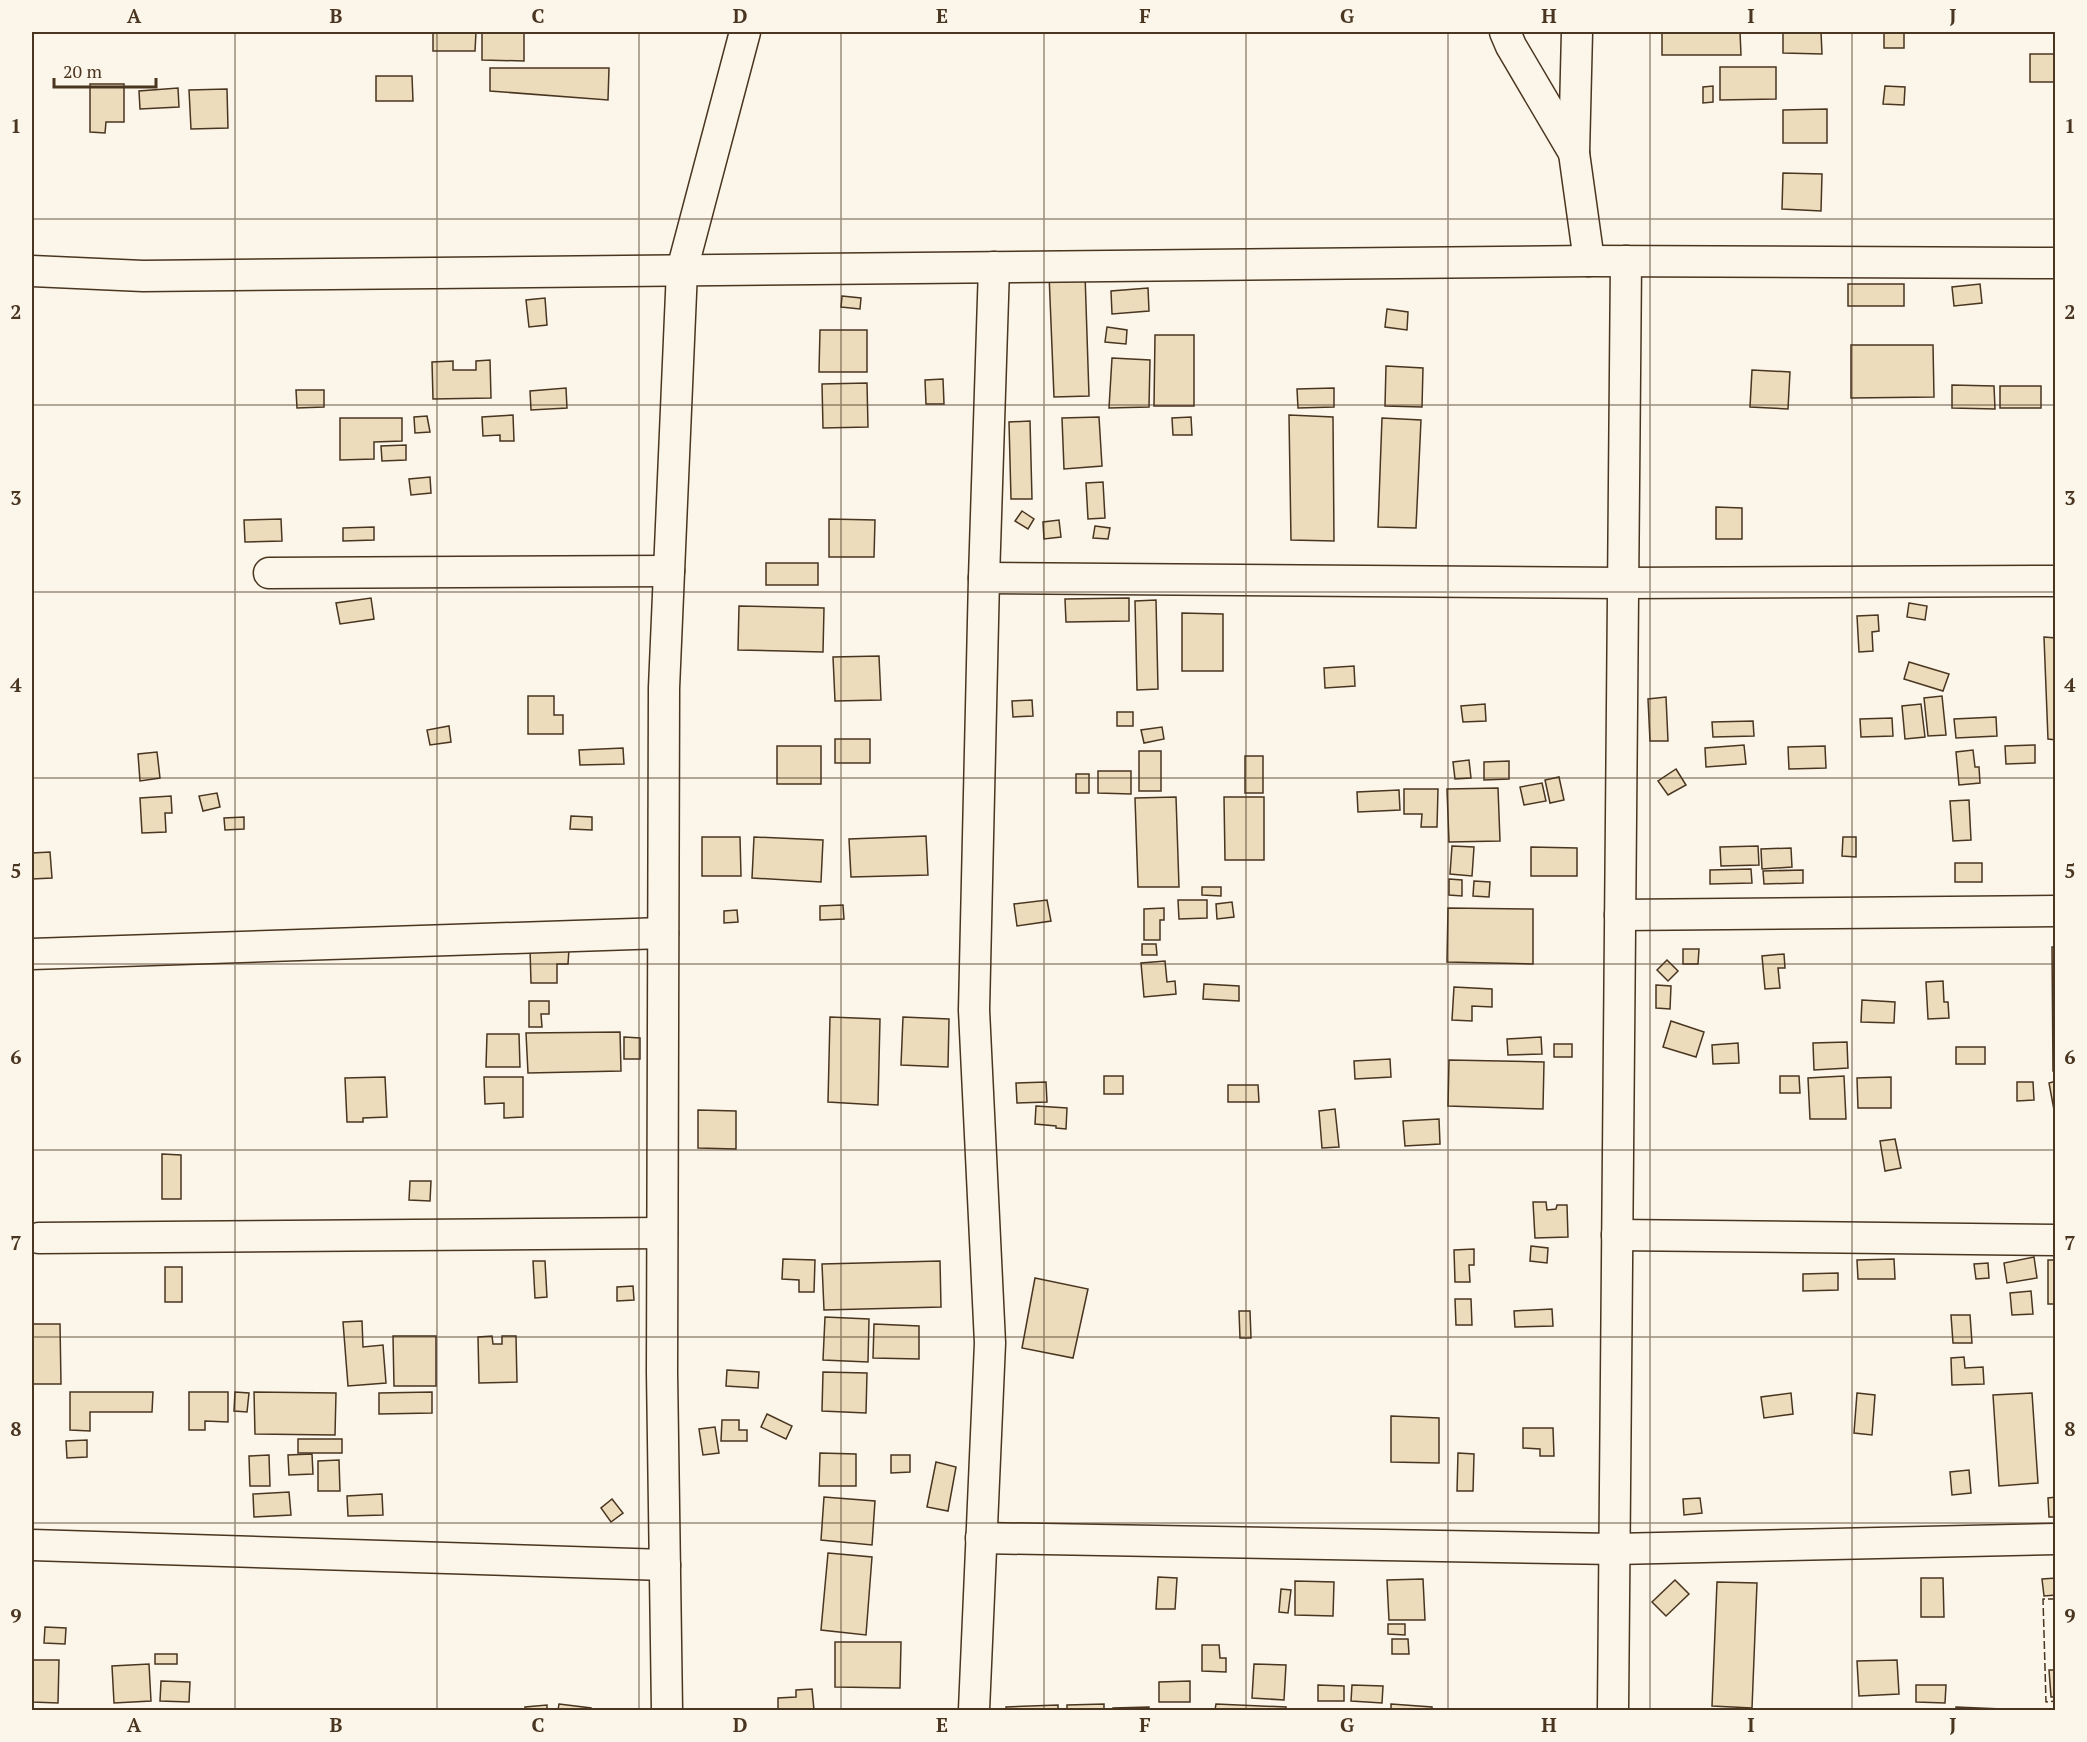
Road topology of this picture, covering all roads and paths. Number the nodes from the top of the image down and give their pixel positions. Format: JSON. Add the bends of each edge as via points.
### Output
{"nodes":[{"id":1,"x":745,"y":32,"type":"edge"},
{"id":2,"x":1505,"y":32,"type":"edge"},
{"id":3,"x":1577,"y":32,"type":"edge"},
{"id":4,"x":1574,"y":153,"type":"junction"},
{"id":5,"x":1589,"y":261,"type":"junction"},
{"id":6,"x":1626,"y":261,"type":"junction"},
{"id":7,"x":2055,"y":263,"type":"edge"},
{"id":8,"x":994,"y":267,"type":"junction"},
{"id":9,"x":682,"y":270,"type":"junction"},
{"id":10,"x":32,"y":271,"type":"edge"},
{"id":11,"x":669,"y":570,"type":"junction"},
{"id":12,"x":269,"y":573,"type":"dead end"},
{"id":13,"x":984,"y":578,"type":"junction"},
{"id":14,"x":2055,"y":581,"type":"edge"},
{"id":15,"x":1623,"y":583,"type":"junction"},
{"id":16,"x":2055,"y":911,"type":"edge"},
{"id":17,"x":1620,"y":915,"type":"junction"},
{"id":18,"x":663,"y":933,"type":"junction"},
{"id":19,"x":32,"y":954,"type":"edge"},
{"id":20,"x":662,"y":1233,"type":"junction"},
{"id":21,"x":1617,"y":1234,"type":"junction"},
{"id":22,"x":39,"y":1238,"type":"dead end"},
{"id":23,"x":2055,"y":1240,"type":"edge"},
{"id":24,"x":981,"y":1538,"type":"junction"},
{"id":25,"x":2055,"y":1539,"type":"edge"},
{"id":26,"x":32,"y":1545,"type":"edge"},
{"id":27,"x":1615,"y":1549,"type":"junction"},
{"id":28,"x":665,"y":1565,"type":"junction"},
{"id":29,"x":667,"y":1710,"type":"edge"},
{"id":30,"x":974,"y":1710,"type":"edge"},
{"id":31,"x":1613,"y":1710,"type":"edge"}],
"edges":[{"from":1,"to":9,"type":"street"},
{"from":2,"to":4,"type":"street"},
{"from":3,"to":4,"type":"street"},
{"from":4,"to":5,"type":"street"},
{"from":5,"to":6,"type":"street"},
{"from":5,"to":8,"type":"street"},
{"from":6,"to":7,"type":"street"},
{"from":6,"to":15,"type":"street"},
{"from":8,"to":9,"type":"street"},
{"from":8,"to":13,"type":"street"},
{"from":9,"to":10,"type":"street","via":[[143,276]]},
{"from":9,"to":11,"type":"street"},
{"from":11,"to":12,"type":"street"},
{"from":11,"to":18,"type":"street","via":[[664,687]]},
{"from":13,"to":15,"type":"street"},
{"from":13,"to":24,"type":"street","via":[[974,1010],[990,1343]]},
{"from":14,"to":15,"type":"street"},
{"from":15,"to":17,"type":"street"},
{"from":16,"to":17,"type":"street"},
{"from":17,"to":21,"type":"street"},
{"from":18,"to":19,"type":"street"},
{"from":18,"to":20,"type":"street"},
{"from":20,"to":22,"type":"street"},
{"from":20,"to":28,"type":"street"},
{"from":21,"to":23,"type":"street"},
{"from":21,"to":27,"type":"street"},
{"from":24,"to":27,"type":"street"},
{"from":24,"to":30,"type":"street"},
{"from":25,"to":27,"type":"street"},
{"from":26,"to":28,"type":"street"},
{"from":27,"to":31,"type":"street"},
{"from":28,"to":29,"type":"street"}]}
